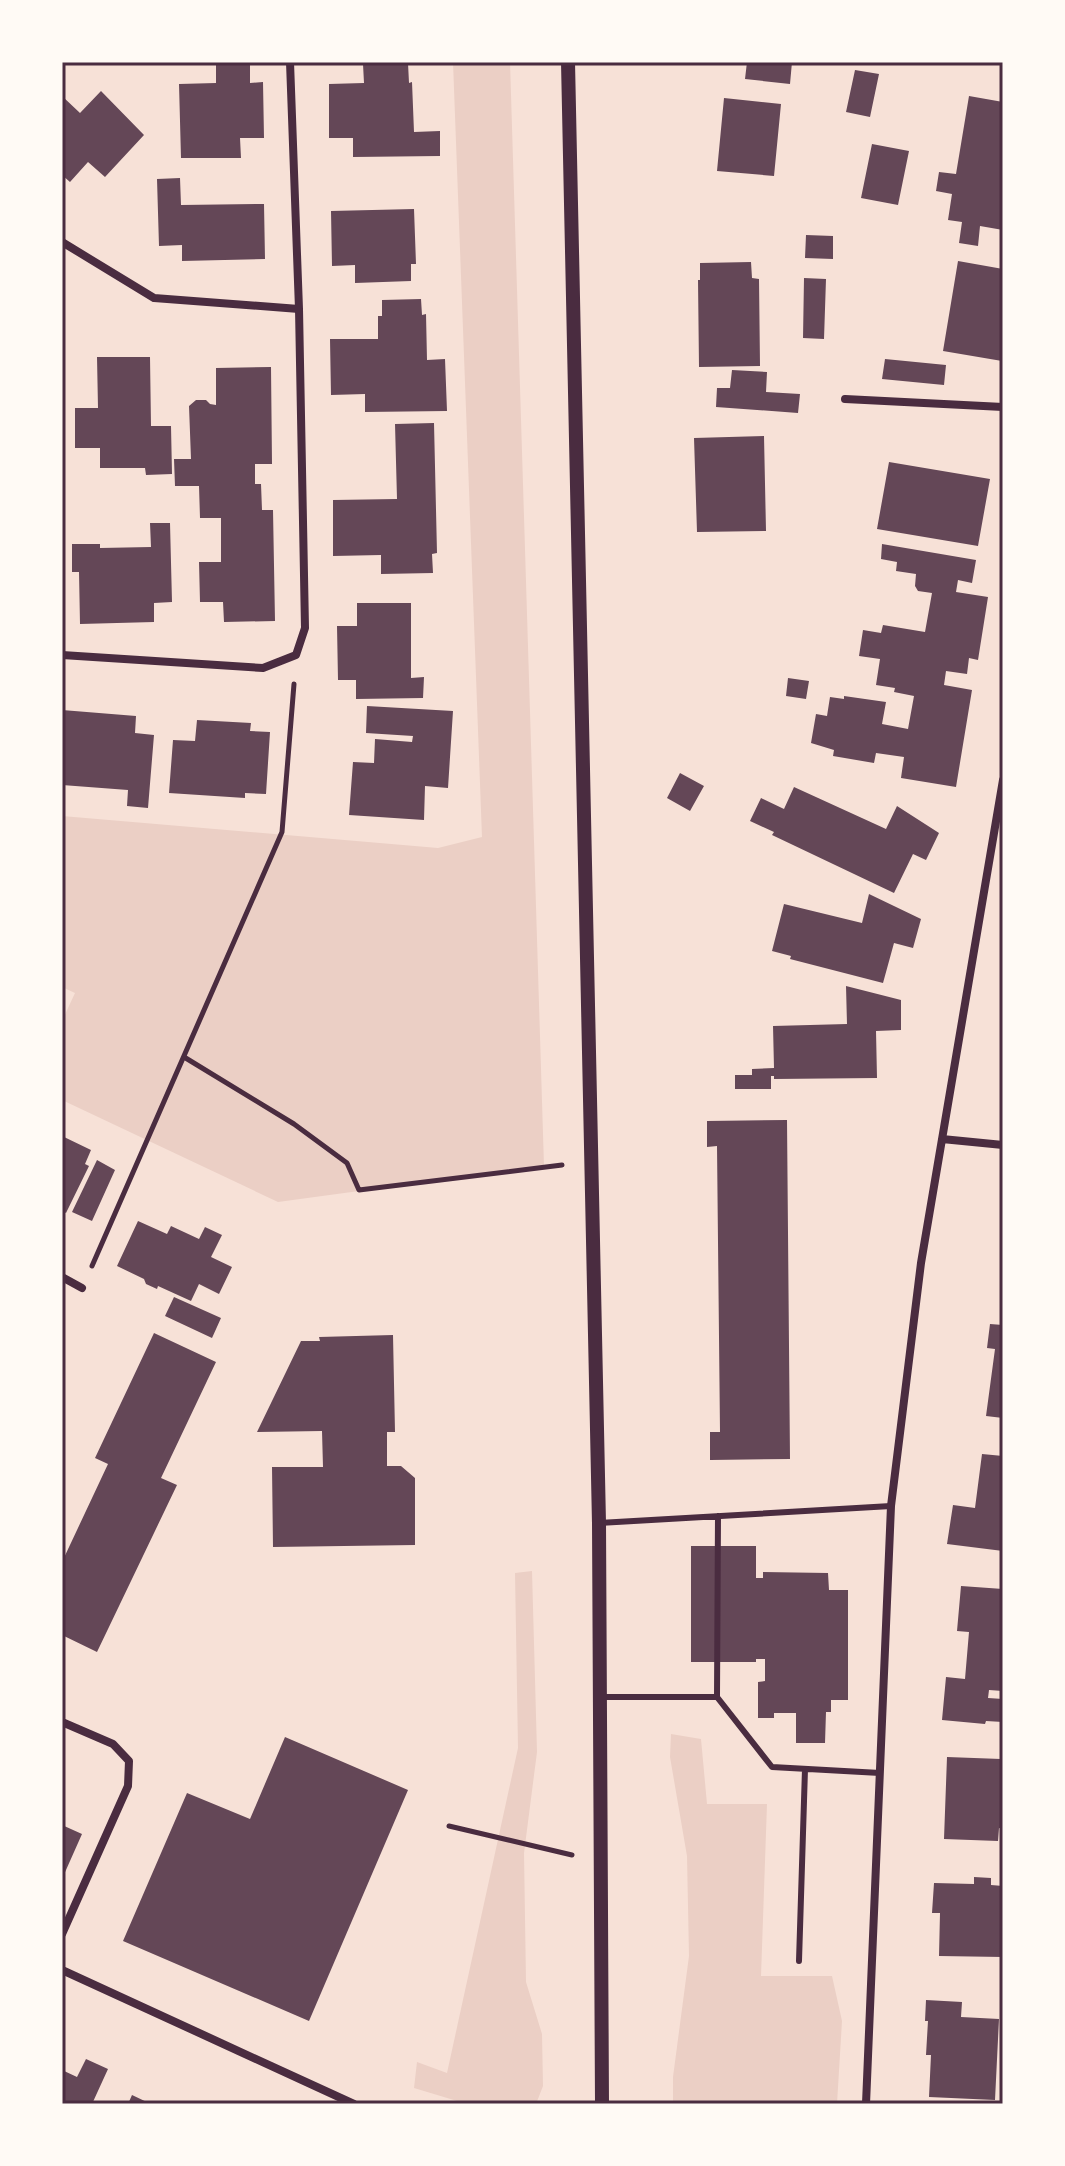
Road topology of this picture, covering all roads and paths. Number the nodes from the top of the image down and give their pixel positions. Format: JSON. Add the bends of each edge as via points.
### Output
{"nodes":[{"id":1,"x":290,"y":62,"type":"edge"},
{"id":2,"x":568,"y":62,"type":"edge"},
{"id":3,"x":62,"y":242,"type":"edge"},
{"id":4,"x":299,"y":309,"type":"junction"},
{"id":5,"x":845,"y":399,"type":"dead end"},
{"id":6,"x":1003,"y":407,"type":"edge"},
{"id":7,"x":62,"y":655,"type":"edge"},
{"id":8,"x":296,"y":655,"type":"junction"},
{"id":9,"x":1003,"y":780,"type":"edge"},
{"id":10,"x":184,"y":1057,"type":"junction"},
{"id":11,"x":942,"y":1139,"type":"junction"},
{"id":12,"x":1003,"y":1145,"type":"edge"},
{"id":13,"x":591,"y":1161,"type":"junction"},
{"id":14,"x":62,"y":1277,"type":"edge"},
{"id":15,"x":82,"y":1288,"type":"joint"},
{"id":16,"x":891,"y":1506,"type":"junction"},
{"id":17,"x":718,"y":1516,"type":"junction"},
{"id":18,"x":599,"y":1523,"type":"junction"},
{"id":19,"x":599,"y":1697,"type":"junction"},
{"id":20,"x":717,"y":1697,"type":"junction"},
{"id":21,"x":62,"y":1722,"type":"edge"},
{"id":22,"x":805,"y":1769,"type":"junction"},
{"id":23,"x":880,"y":1773,"type":"junction"},
{"id":24,"x":449,"y":1826,"type":"dead end"},
{"id":25,"x":600,"y":1862,"type":"junction"},
{"id":26,"x":62,"y":1934,"type":"edge"},
{"id":27,"x":799,"y":1961,"type":"dead end"},
{"id":28,"x":62,"y":1970,"type":"edge"},
{"id":29,"x":354,"y":2104,"type":"edge"},
{"id":30,"x":602,"y":2104,"type":"edge"},
{"id":31,"x":866,"y":2104,"type":"edge"}],
"edges":[{"from":1,"to":4,"type":"street"},
{"from":2,"to":13,"type":"street"},
{"from":3,"to":4,"type":"street","via":[[154,298]]},
{"from":4,"to":8,"type":"street","via":[[305,628]]},
{"from":5,"to":6,"type":"street"},
{"from":7,"to":8,"type":"street","via":[[263,668]]},
{"from":8,"to":10,"type":"path","via":[[282,832]]},
{"from":9,"to":11,"type":"street"},
{"from":10,"to":13,"type":"path","via":[[347,1163],[359,1190]]},
{"from":10,"to":15,"type":"path"},
{"from":11,"to":12,"type":"street"},
{"from":11,"to":16,"type":"street"},
{"from":13,"to":18,"type":"street"},
{"from":14,"to":15,"type":"street"},
{"from":16,"to":17,"type":"lane"},
{"from":16,"to":23,"type":"street"},
{"from":17,"to":18,"type":"lane"},
{"from":17,"to":20,"type":"lane"},
{"from":18,"to":19,"type":"street"},
{"from":19,"to":20,"type":"lane"},
{"from":19,"to":25,"type":"street"},
{"from":20,"to":22,"type":"lane","via":[[772,1767]]},
{"from":21,"to":26,"type":"street","via":[[113,1744],[129,1761],[128,1786]]},
{"from":22,"to":23,"type":"lane"},
{"from":22,"to":27,"type":"lane"},
{"from":23,"to":31,"type":"street"},
{"from":24,"to":25,"type":"path"},
{"from":25,"to":30,"type":"street"},
{"from":28,"to":29,"type":"street"}]}
